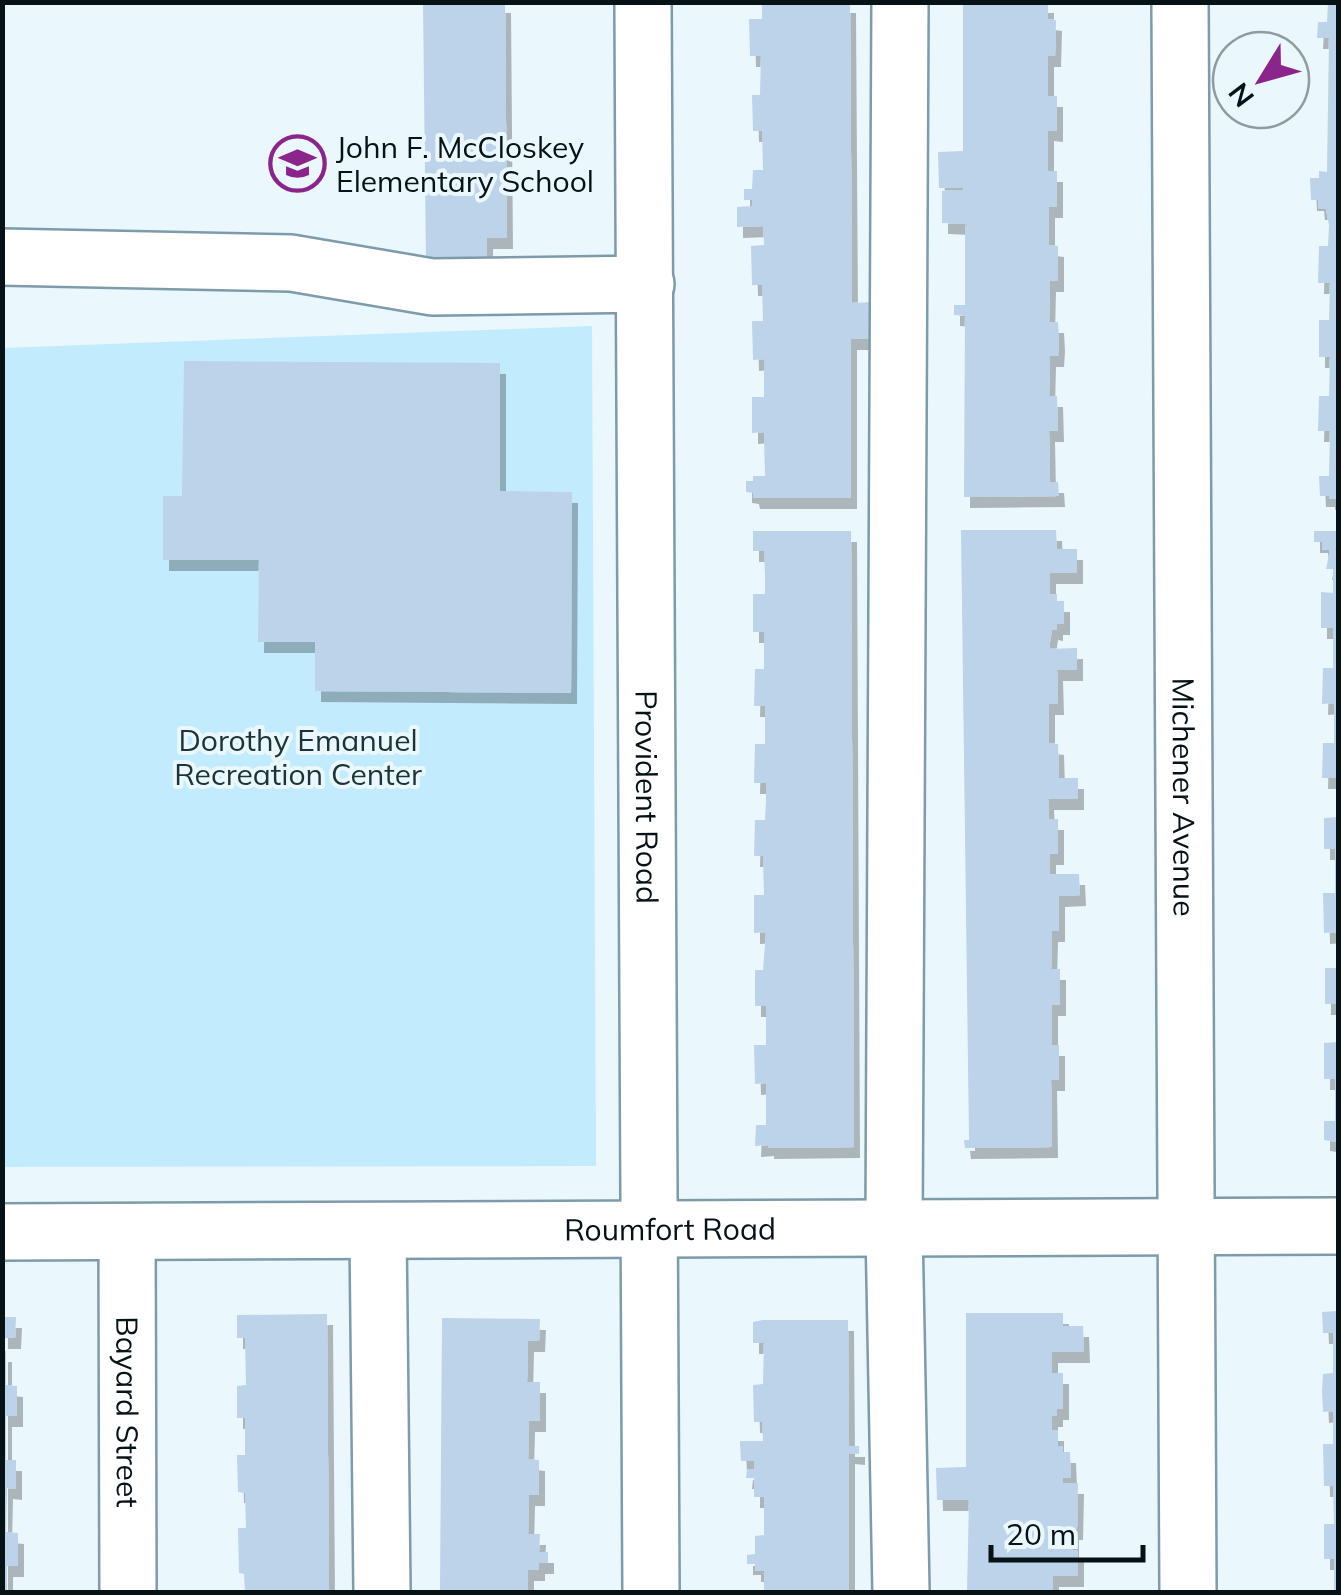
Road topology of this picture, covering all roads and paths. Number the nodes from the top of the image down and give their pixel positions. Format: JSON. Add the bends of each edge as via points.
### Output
{"nodes":[{"id":1,"x":644,"y":2,"type":"edge"},
{"id":2,"x":900,"y":2,"type":"edge"},
{"id":3,"x":1180,"y":2,"type":"edge"},
{"id":4,"x":2,"y":257,"type":"edge"},
{"id":5,"x":646,"y":284,"type":"junction"},
{"id":6,"x":1338,"y":1226,"type":"edge"},
{"id":7,"x":894,"y":1228,"type":"junction"},
{"id":8,"x":1186,"y":1228,"type":"junction"},
{"id":9,"x":650,"y":1230,"type":"junction"},
{"id":10,"x":2,"y":1232,"type":"edge"},
{"id":11,"x":127,"y":1232,"type":"junction"},
{"id":12,"x":378,"y":1232,"type":"junction"},
{"id":13,"x":128,"y":1592,"type":"edge"},
{"id":14,"x":382,"y":1592,"type":"edge"},
{"id":15,"x":651,"y":1592,"type":"edge"},
{"id":16,"x":902,"y":1592,"type":"edge"},
{"id":17,"x":1188,"y":1592,"type":"edge"}],
"edges":[{"from":1,"to":5,"type":"street","name":"Provident Road"},
{"from":2,"to":7,"type":"street"},
{"from":3,"to":8,"type":"street","name":"Michener Avenue"},
{"from":4,"to":5,"type":"street","via":[[291,262],[432,287]]},
{"from":5,"to":9,"type":"street","name":"Provident Road"},
{"from":6,"to":8,"type":"street","name":"Roumfort Road"},
{"from":7,"to":8,"type":"street","name":"Roumfort Road"},
{"from":7,"to":9,"type":"street","name":"Roumfort Road"},
{"from":7,"to":16,"type":"street"},
{"from":8,"to":17,"type":"street","name":"Michener Avenue"},
{"from":9,"to":12,"type":"street","name":"Roumfort Road"},
{"from":9,"to":15,"type":"street","name":"Provident Road"},
{"from":10,"to":11,"type":"street","name":"Roumfort Road"},
{"from":11,"to":12,"type":"street","name":"Roumfort Road"},
{"from":11,"to":13,"type":"street","name":"Bayard Street"},
{"from":12,"to":14,"type":"street"}]}
